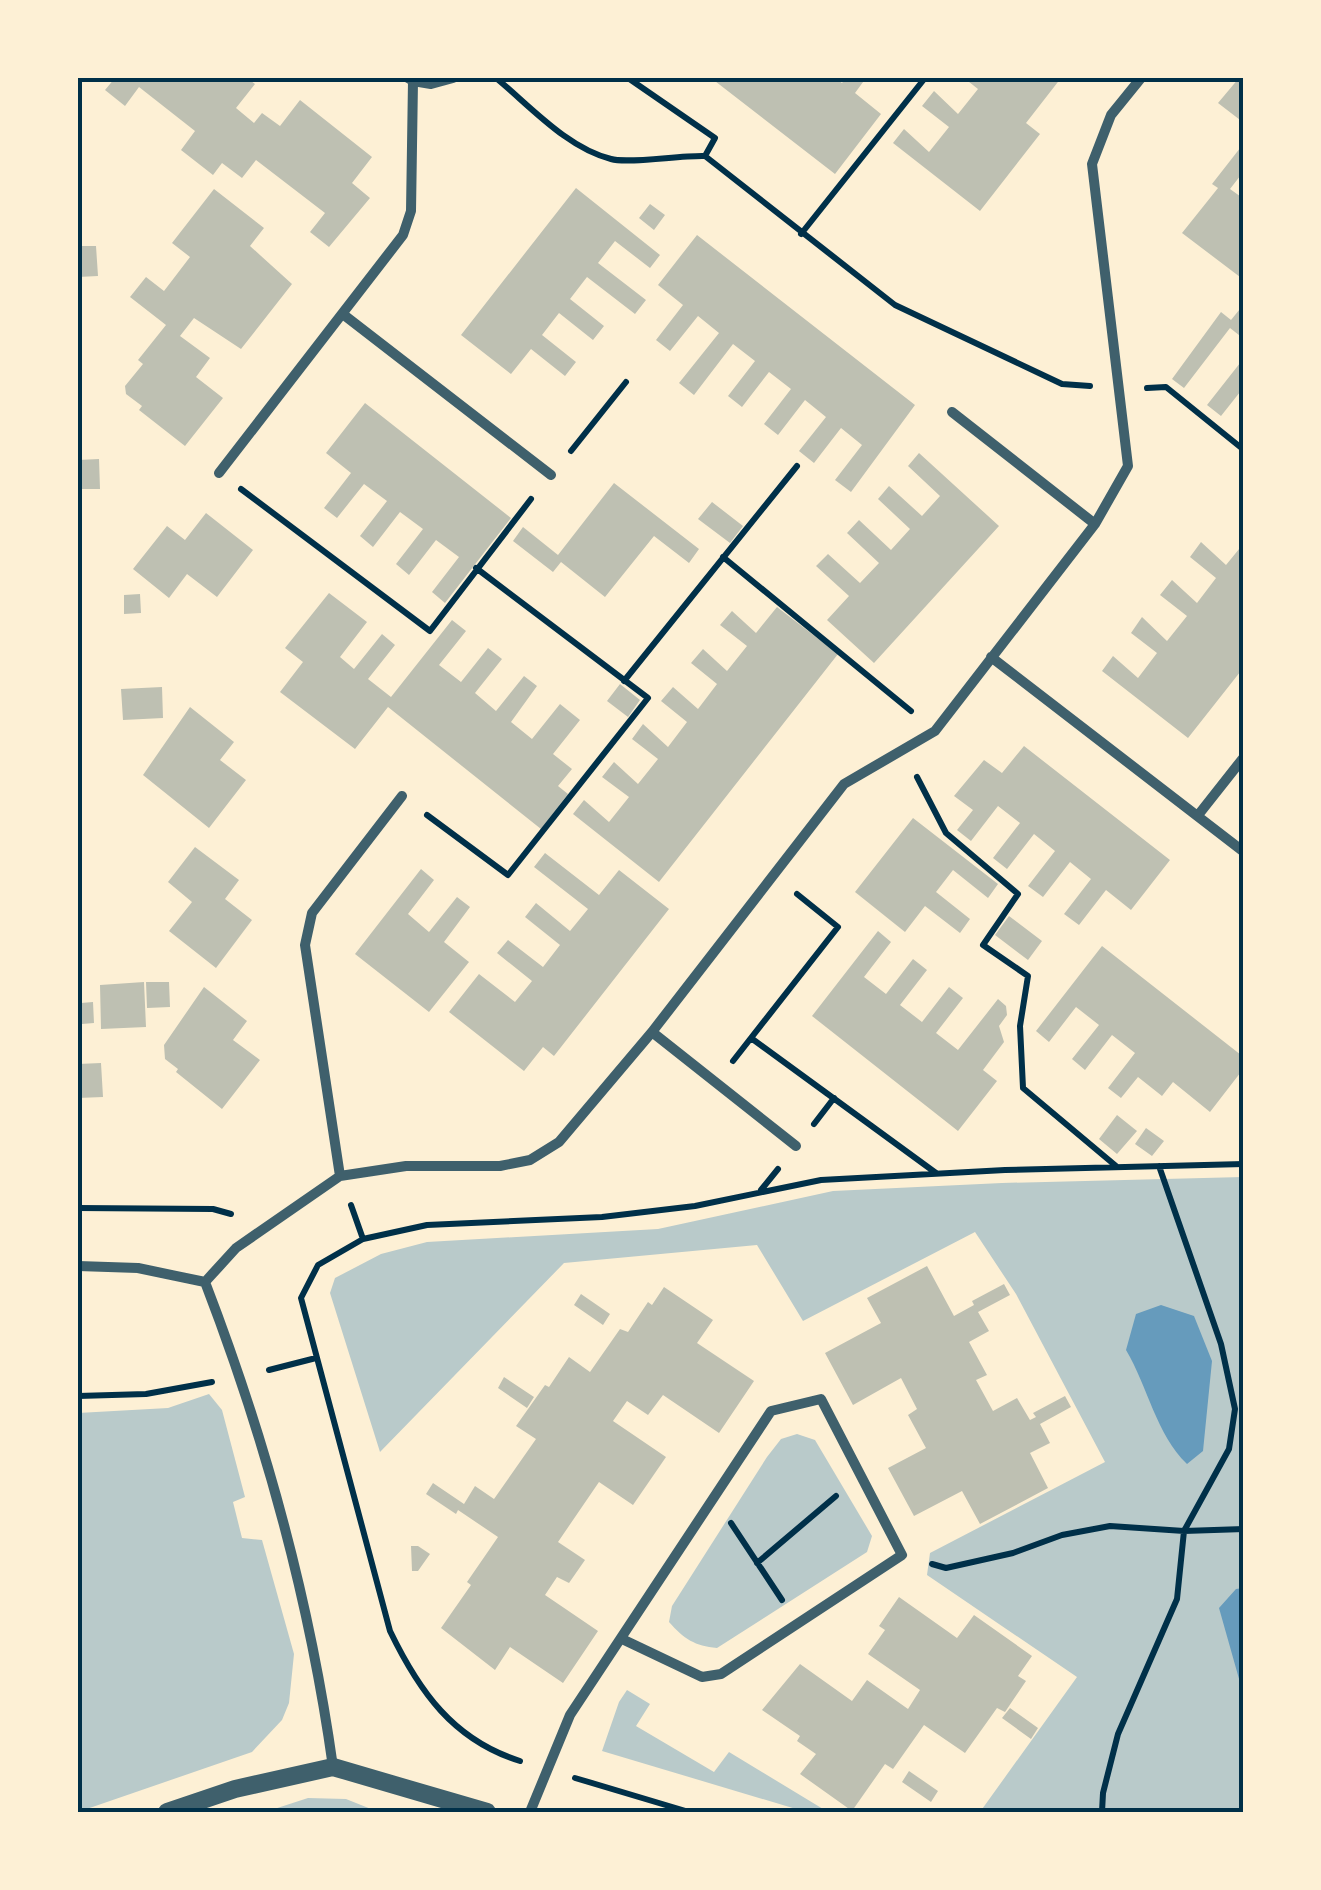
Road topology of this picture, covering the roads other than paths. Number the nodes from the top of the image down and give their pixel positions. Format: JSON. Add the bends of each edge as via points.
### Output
{"nodes":[{"id":1,"x":453,"y":78,"type":"edge"},
{"id":2,"x":1141,"y":78,"type":"edge"},
{"id":3,"x":410,"y":79,"type":"edge"},
{"id":4,"x":344,"y":315,"type":"junction"},
{"id":5,"x":952,"y":412,"type":"dead end"},
{"id":6,"x":219,"y":473,"type":"road end"},
{"id":7,"x":551,"y":476,"type":"road end"},
{"id":8,"x":1095,"y":524,"type":"junction"},
{"id":9,"x":991,"y":657,"type":"junction"},
{"id":10,"x":1244,"y":757,"type":"edge"},
{"id":11,"x":402,"y":796,"type":"road end"},
{"id":12,"x":1198,"y":814,"type":"junction"},
{"id":13,"x":1244,"y":852,"type":"edge"},
{"id":14,"x":652,"y":1032,"type":"junction"},
{"id":15,"x":796,"y":1146,"type":"dead end"},
{"id":16,"x":340,"y":1176,"type":"junction"},
{"id":17,"x":78,"y":1266,"type":"edge"},
{"id":18,"x":205,"y":1282,"type":"junction"},
{"id":19,"x":622,"y":1640,"type":"junction"},
{"id":20,"x":334,"y":1767,"type":"junction"},
{"id":21,"x":167,"y":1812,"type":"edge"},
{"id":22,"x":488,"y":1812,"type":"edge"},
{"id":23,"x":530,"y":1812,"type":"edge"}],
"edges":[{"from":1,"to":3,"type":"street","via":[[432,84]]},
{"from":2,"to":8,"type":"street","via":[[1111,115],[1092,164],[1128,466]]},
{"from":3,"to":4,"type":"street","via":[[411,211],[404,236]]},
{"from":4,"to":6,"type":"street"},
{"from":4,"to":7,"type":"street"},
{"from":5,"to":8,"type":"street"},
{"from":8,"to":9,"type":"street"},
{"from":9,"to":12,"type":"street"},
{"from":9,"to":14,"type":"street","via":[[935,731],[844,784]]},
{"from":10,"to":12,"type":"street"},
{"from":11,"to":16,"type":"street","via":[[312,913],[305,945]]},
{"from":12,"to":13,"type":"street"},
{"from":14,"to":15,"type":"street"},
{"from":14,"to":16,"type":"street","via":[[560,1142],[530,1160]]},
{"from":16,"to":18,"type":"street","via":[[236,1248]]},
{"from":17,"to":18,"type":"street","via":[[138,1268]]},
{"from":18,"to":20,"type":"street","via":[[242,1377],[320,1674]]},
{"from":19,"to":19,"type":"street","via":[[771,1411],[821,1399],[902,1554],[721,1674],[702,1677]]},
{"from":19,"to":23,"type":"street","via":[[570,1715]]},
{"from":20,"to":21,"type":"street"},
{"from":20,"to":22,"type":"street"}]}
